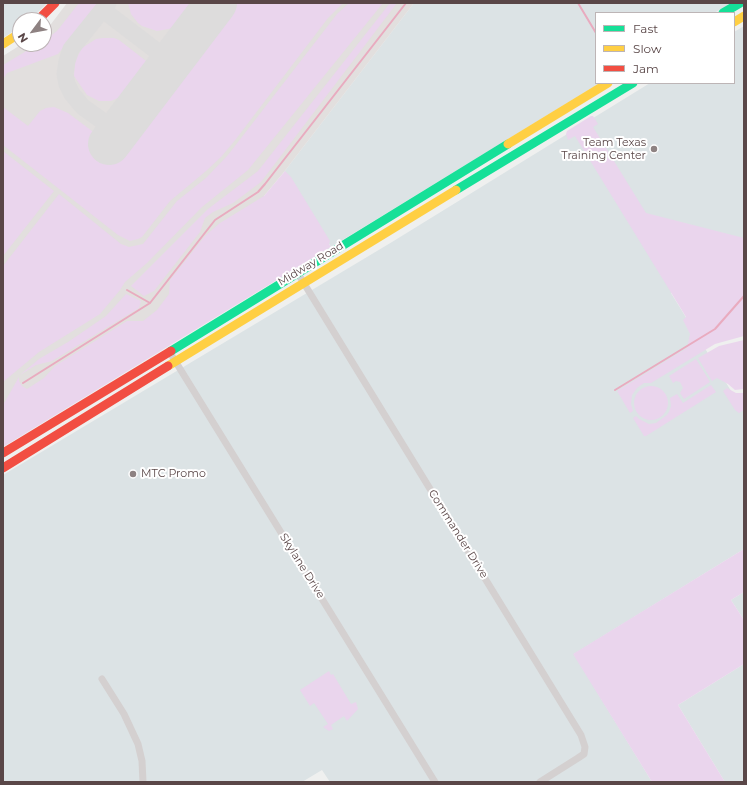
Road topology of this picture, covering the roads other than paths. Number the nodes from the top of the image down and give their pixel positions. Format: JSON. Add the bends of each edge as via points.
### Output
{"nodes":[{"id":1,"x":54,"y":3,"type":"edge"},
{"id":2,"x":740,"y":3,"type":"edge"},
{"id":3,"x":46,"y":12,"type":"edge"},
{"id":4,"x":726,"y":12,"type":"edge"},
{"id":5,"x":744,"y":16,"type":"edge"},
{"id":6,"x":735,"y":21,"type":"edge"},
{"id":7,"x":12,"y":38,"type":"edge"},
{"id":8,"x":3,"y":44,"type":"edge"},
{"id":9,"x":606,"y":84,"type":"edge"},
{"id":10,"x":631,"y":84,"type":"edge"},
{"id":11,"x":589,"y":95,"type":"junction"},
{"id":12,"x":595,"y":106,"type":"junction"},
{"id":13,"x":473,"y":166,"type":"junction"},
{"id":14,"x":479,"y":176,"type":"junction"},
{"id":15,"x":297,"y":272,"type":"junction"},
{"id":16,"x":303,"y":283,"type":"junction"},
{"id":17,"x":169,"y":351,"type":"junction"},
{"id":18,"x":176,"y":361,"type":"junction"},
{"id":19,"x":57,"y":420,"type":"junction"},
{"id":20,"x":64,"y":431,"type":"junction"},
{"id":21,"x":3,"y":453,"type":"edge"},
{"id":22,"x":3,"y":468,"type":"edge"},
{"id":23,"x":102,"y":679,"type":"dead end"},
{"id":24,"x":144,"y":782,"type":"edge"},
{"id":25,"x":435,"y":782,"type":"edge"},
{"id":26,"x":540,"y":782,"type":"edge"}],
"edges":[{"from":1,"to":3,"type":"main road"},
{"from":2,"to":4,"type":"main road"},
{"from":5,"to":6,"type":"main road"},
{"from":7,"to":8,"type":"main road"},
{"from":9,"to":11,"type":"main road","name":"Midway Road"},
{"from":10,"to":12,"type":"main road","name":"Midway Road"},
{"from":11,"to":12,"type":"main road"},
{"from":11,"to":13,"type":"main road","name":"Midway Road"},
{"from":12,"to":14,"type":"main road","name":"Midway Road"},
{"from":13,"to":14,"type":"main road"},
{"from":13,"to":15,"type":"main road","name":"Midway Road"},
{"from":14,"to":16,"type":"main road","name":"Midway Road"},
{"from":15,"to":16,"type":"street","name":"Commander Drive"},
{"from":15,"to":17,"type":"main road","name":"Midway Road"},
{"from":16,"to":18,"type":"main road","name":"Midway Road"},
{"from":16,"to":26,"type":"street","name":"Commander Drive","via":[[581,735],[585,747],[584,754]]},
{"from":17,"to":18,"type":"street","name":"Skylane Drive"},
{"from":17,"to":19,"type":"main road","name":"Midway Road"},
{"from":18,"to":20,"type":"main road","name":"Midway Road"},
{"from":18,"to":25,"type":"street","name":"Skylane Drive"},
{"from":19,"to":20,"type":"main road"},
{"from":19,"to":21,"type":"main road","name":"Midway Road"},
{"from":20,"to":22,"type":"main road","name":"Midway Road"},
{"from":23,"to":24,"type":"street","via":[[124,714],[138,744]]}]}
